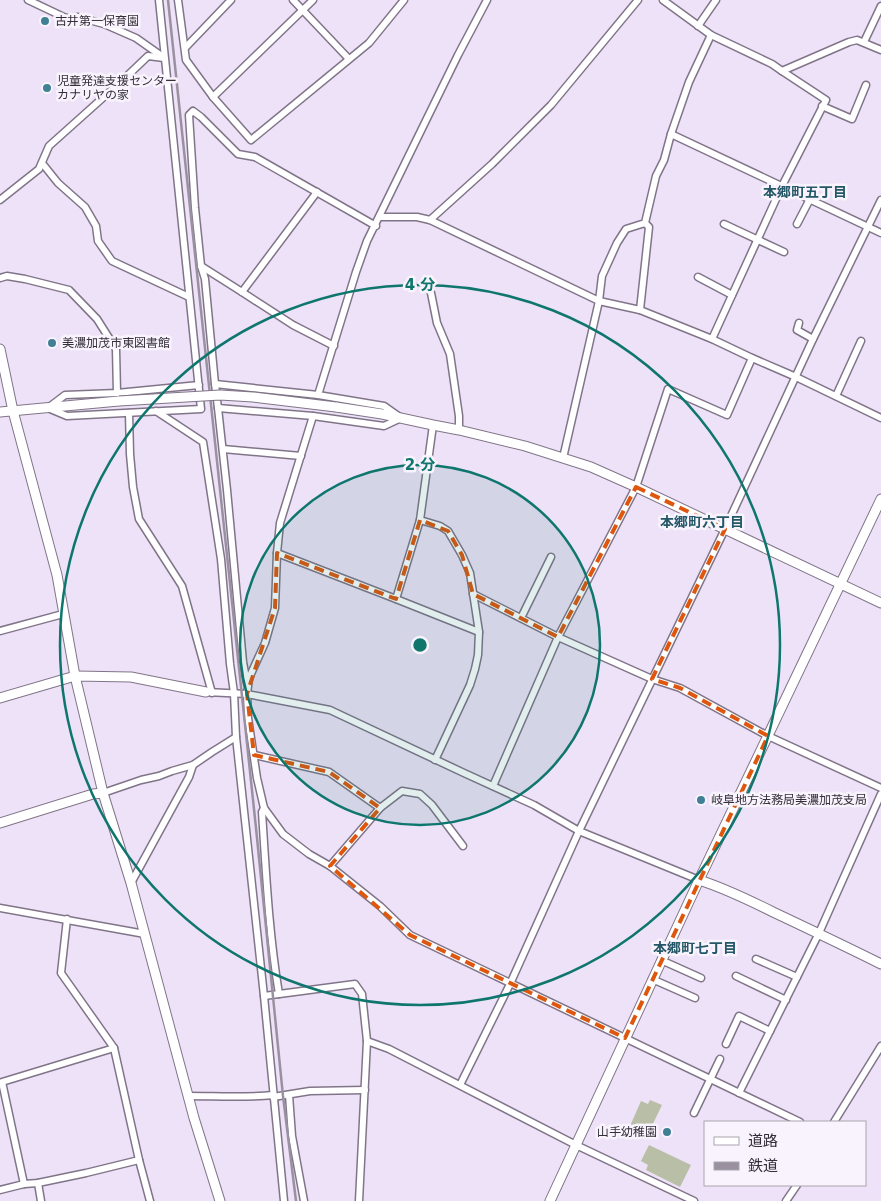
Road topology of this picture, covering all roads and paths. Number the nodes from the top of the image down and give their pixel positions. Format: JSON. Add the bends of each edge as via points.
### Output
{"nodes":[{"id":1,"x":28,"y":0,"type":"edge"},
{"id":2,"x":159,"y":0,"type":"edge"},
{"id":3,"x":178,"y":0,"type":"edge"},
{"id":4,"x":231,"y":0,"type":"edge"},
{"id":5,"x":293,"y":0,"type":"edge"},
{"id":6,"x":313,"y":0,"type":"edge"},
{"id":7,"x":404,"y":0,"type":"edge"},
{"id":8,"x":487,"y":0,"type":"edge"},
{"id":9,"x":638,"y":0,"type":"edge"},
{"id":10,"x":664,"y":0,"type":"edge"},
{"id":11,"x":716,"y":0,"type":"edge"},
{"id":12,"x":881,"y":6,"type":"edge"},
{"id":13,"x":302,"y":10,"type":"junction"},
{"id":14,"x":698,"y":26,"type":"junction"},
{"id":15,"x":711,"y":35,"type":"junction"},
{"id":16,"x":864,"y":42,"type":"junction"},
{"id":17,"x":185,"y":48,"type":"junction"},
{"id":18,"x":881,"y":50,"type":"edge"},
{"id":19,"x":164,"y":58,"type":"junction"},
{"id":20,"x":349,"y":59,"type":"junction"},
{"id":21,"x":782,"y":71,"type":"junction"},
{"id":22,"x":866,"y":84,"type":"dead end"},
{"id":23,"x":213,"y":96,"type":"junction"},
{"id":24,"x":822,"y":106,"type":"junction"},
{"id":25,"x":671,"y":134,"type":"junction"},
{"id":26,"x":42,"y":162,"type":"junction"},
{"id":27,"x":782,"y":186,"type":"junction"},
{"id":28,"x":317,"y":192,"type":"junction"},
{"id":29,"x":810,"y":199,"type":"junction"},
{"id":30,"x":0,"y":200,"type":"edge"},
{"id":31,"x":881,"y":200,"type":"edge"},
{"id":32,"x":380,"y":217,"type":"junction"},
{"id":33,"x":430,"y":220,"type":"junction"},
{"id":34,"x":645,"y":223,"type":"junction"},
{"id":35,"x":724,"y":224,"type":"dead end"},
{"id":36,"x":797,"y":224,"type":"dead end"},
{"id":37,"x":376,"y":226,"type":"junction"},
{"id":38,"x":868,"y":227,"type":"junction"},
{"id":39,"x":881,"y":233,"type":"edge"},
{"id":40,"x":757,"y":240,"type":"junction"},
{"id":41,"x":784,"y":252,"type":"dead end"},
{"id":42,"x":201,"y":266,"type":"junction"},
{"id":43,"x":698,"y":277,"type":"dead end"},
{"id":44,"x":0,"y":278,"type":"edge"},
{"id":45,"x":242,"y":292,"type":"junction"},
{"id":46,"x":431,"y":293,"type":"dead end"},
{"id":47,"x":732,"y":294,"type":"junction"},
{"id":48,"x":189,"y":296,"type":"junction"},
{"id":49,"x":599,"y":301,"type":"junction"},
{"id":50,"x":640,"y":310,"type":"junction"},
{"id":51,"x":799,"y":324,"type":"dead end"},
{"id":52,"x":712,"y":339,"type":"junction"},
{"id":53,"x":813,"y":339,"type":"junction"},
{"id":54,"x":862,"y":342,"type":"dead end"},
{"id":55,"x":334,"y":346,"type":"junction"},
{"id":56,"x":0,"y":349,"type":"edge"},
{"id":57,"x":752,"y":358,"type":"junction"},
{"id":58,"x":796,"y":377,"type":"junction"},
{"id":59,"x":216,"y":384,"type":"junction"},
{"id":60,"x":198,"y":385,"type":"junction"},
{"id":61,"x":318,"y":395,"type":"junction"},
{"id":62,"x":836,"y":396,"type":"junction"},
{"id":63,"x":118,"y":397,"type":"junction"},
{"id":64,"x":48,"y":408,"type":"junction"},
{"id":65,"x":218,"y":408,"type":"junction"},
{"id":66,"x":13,"y":411,"type":"junction"},
{"id":67,"x":156,"y":411,"type":"junction"},
{"id":68,"x":0,"y":412,"type":"edge"},
{"id":69,"x":130,"y":413,"type":"junction"},
{"id":70,"x":313,"y":416,"type":"junction"},
{"id":71,"x":401,"y":418,"type":"junction"},
{"id":72,"x":881,"y":418,"type":"edge"},
{"id":73,"x":433,"y":425,"type":"junction"},
{"id":74,"x":459,"y":430,"type":"junction"},
{"id":75,"x":223,"y":449,"type":"junction"},
{"id":76,"x":300,"y":456,"type":"junction"},
{"id":77,"x":563,"y":458,"type":"junction"},
{"id":78,"x":636,"y":487,"type":"junction"},
{"id":79,"x":881,"y":499,"type":"edge"},
{"id":80,"x":420,"y":520,"type":"junction"},
{"id":81,"x":725,"y":529,"type":"junction"},
{"id":82,"x":276,"y":553,"type":"junction"},
{"id":83,"x":551,"y":557,"type":"dead end"},
{"id":84,"x":840,"y":583,"type":"junction"},
{"id":85,"x":473,"y":594,"type":"junction"},
{"id":86,"x":396,"y":599,"type":"junction"},
{"id":87,"x":881,"y":603,"type":"edge"},
{"id":88,"x":64,"y":614,"type":"junction"},
{"id":89,"x":520,"y":618,"type":"junction"},
{"id":90,"x":0,"y":631,"type":"edge"},
{"id":91,"x":479,"y":632,"type":"junction"},
{"id":92,"x":558,"y":637,"type":"junction"},
{"id":93,"x":75,"y":676,"type":"junction"},
{"id":94,"x":652,"y":680,"type":"junction"},
{"id":95,"x":247,"y":691,"type":"junction"},
{"id":96,"x":209,"y":692,"type":"junction"},
{"id":97,"x":234,"y":693,"type":"junction"},
{"id":98,"x":0,"y":698,"type":"edge"},
{"id":99,"x":768,"y":736,"type":"junction"},
{"id":100,"x":236,"y":738,"type":"junction"},
{"id":101,"x":254,"y":755,"type":"junction"},
{"id":102,"x":435,"y":760,"type":"junction"},
{"id":103,"x":193,"y":765,"type":"junction"},
{"id":104,"x":493,"y":786,"type":"junction"},
{"id":105,"x":881,"y":788,"type":"edge"},
{"id":106,"x":103,"y":792,"type":"junction"},
{"id":107,"x":881,"y":794,"type":"edge"},
{"id":108,"x":264,"y":808,"type":"junction"},
{"id":109,"x":380,"y":808,"type":"junction"},
{"id":110,"x":0,"y":823,"type":"edge"},
{"id":111,"x":579,"y":831,"type":"junction"},
{"id":112,"x":463,"y":846,"type":"dead end"},
{"id":113,"x":330,"y":866,"type":"junction"},
{"id":114,"x":698,"y":880,"type":"junction"},
{"id":115,"x":131,"y":883,"type":"junction"},
{"id":116,"x":0,"y":908,"type":"edge"},
{"id":117,"x":67,"y":919,"type":"junction"},
{"id":118,"x":819,"y":933,"type":"junction"},
{"id":119,"x":145,"y":934,"type":"junction"},
{"id":120,"x":756,"y":959,"type":"dead end"},
{"id":121,"x":661,"y":960,"type":"junction"},
{"id":122,"x":881,"y":964,"type":"edge"},
{"id":123,"x":736,"y":976,"type":"dead end"},
{"id":124,"x":797,"y":977,"type":"junction"},
{"id":125,"x":701,"y":978,"type":"dead end"},
{"id":126,"x":652,"y":979,"type":"junction"},
{"id":127,"x":510,"y":984,"type":"junction"},
{"id":128,"x":279,"y":994,"type":"junction"},
{"id":129,"x":264,"y":996,"type":"junction"},
{"id":130,"x":695,"y":998,"type":"dead end"},
{"id":131,"x":786,"y":1000,"type":"junction"},
{"id":132,"x":770,"y":1031,"type":"junction"},
{"id":133,"x":625,"y":1038,"type":"junction"},
{"id":134,"x":367,"y":1041,"type":"junction"},
{"id":135,"x":726,"y":1044,"type":"dead end"},
{"id":136,"x":881,"y":1046,"type":"edge"},
{"id":137,"x":114,"y":1048,"type":"junction"},
{"id":138,"x":720,"y":1059,"type":"dead end"},
{"id":139,"x":1,"y":1079,"type":"edge"},
{"id":140,"x":710,"y":1079,"type":"junction"},
{"id":141,"x":460,"y":1085,"type":"junction"},
{"id":142,"x":365,"y":1090,"type":"junction"},
{"id":143,"x":739,"y":1092,"type":"junction"},
{"id":144,"x":289,"y":1095,"type":"junction"},
{"id":145,"x":188,"y":1096,"type":"junction"},
{"id":146,"x":273,"y":1096,"type":"junction"},
{"id":147,"x":694,"y":1113,"type":"dead end"},
{"id":148,"x":798,"y":1121,"type":"edge"},
{"id":149,"x":835,"y":1121,"type":"edge"},
{"id":150,"x":576,"y":1144,"type":"junction"},
{"id":151,"x":139,"y":1160,"type":"junction"},
{"id":152,"x":38,"y":1183,"type":"junction"},
{"id":153,"x":24,"y":1184,"type":"junction"},
{"id":154,"x":796,"y":1186,"type":"edge"},
{"id":155,"x":0,"y":1190,"type":"edge"},
{"id":156,"x":42,"y":1201,"type":"edge"},
{"id":157,"x":150,"y":1201,"type":"edge"},
{"id":158,"x":220,"y":1201,"type":"edge"},
{"id":159,"x":284,"y":1201,"type":"edge"},
{"id":160,"x":304,"y":1201,"type":"edge"},
{"id":161,"x":359,"y":1201,"type":"edge"},
{"id":162,"x":550,"y":1201,"type":"edge"},
{"id":163,"x":694,"y":1201,"type":"edge"},
{"id":164,"x":786,"y":1201,"type":"edge"}],
"edges":[{"from":1,"to":19,"type":"street","via":[[66,18],[78,17],[104,24],[136,38]]},
{"from":2,"to":19,"type":"street"},
{"from":3,"to":17,"type":"street"},
{"from":4,"to":17,"type":"street"},
{"from":5,"to":13,"type":"street"},
{"from":6,"to":13,"type":"street"},
{"from":7,"to":20,"type":"street","via":[[369,42]]},
{"from":8,"to":32,"type":"street"},
{"from":9,"to":33,"type":"street","via":[[550,105]]},
{"from":10,"to":14,"type":"street"},
{"from":11,"to":14,"type":"street"},
{"from":12,"to":16,"type":"street"},
{"from":13,"to":20,"type":"street"},
{"from":13,"to":23,"type":"street"},
{"from":14,"to":15,"type":"street"},
{"from":15,"to":21,"type":"street"},
{"from":15,"to":25,"type":"street"},
{"from":16,"to":18,"type":"street"},
{"from":16,"to":21,"type":"street","via":[[849,42]]},
{"from":17,"to":23,"type":"street","via":[[186,60]]},
{"from":19,"to":26,"type":"street","via":[[148,56],[49,146]]},
{"from":19,"to":48,"type":"street"},
{"from":20,"to":23,"type":"street","via":[[251,140]]},
{"from":21,"to":24,"type":"street","via":[[826,100]]},
{"from":22,"to":24,"type":"street","via":[[852,119]]},
{"from":24,"to":27,"type":"street"},
{"from":25,"to":27,"type":"street"},
{"from":25,"to":34,"type":"street","via":[[656,176]]},
{"from":26,"to":30,"type":"street","via":[[39,169]]},
{"from":26,"to":48,"type":"street","via":[[58,183],[85,207],[96,226],[98,241],[112,261]]},
{"from":27,"to":29,"type":"street"},
{"from":27,"to":40,"type":"street"},
{"from":28,"to":37,"type":"street"},
{"from":28,"to":42,"type":"street","via":[[255,157],[238,154],[193,111],[189,115]]},
{"from":28,"to":45,"type":"street"},
{"from":29,"to":36,"type":"street"},
{"from":29,"to":38,"type":"street"},
{"from":31,"to":38,"type":"street"},
{"from":32,"to":33,"type":"street"},
{"from":32,"to":37,"type":"street"},
{"from":33,"to":49,"type":"street"},
{"from":34,"to":49,"type":"street","via":[[626,230],[617,243],[602,276]]},
{"from":34,"to":50,"type":"street","via":[[649,227]]},
{"from":35,"to":40,"type":"street"},
{"from":37,"to":55,"type":"street","via":[[356,272]]},
{"from":38,"to":39,"type":"street"},
{"from":38,"to":53,"type":"street"},
{"from":40,"to":41,"type":"street"},
{"from":40,"to":47,"type":"street"},
{"from":42,"to":45,"type":"street"},
{"from":42,"to":59,"type":"street"},
{"from":43,"to":47,"type":"street"},
{"from":44,"to":63,"type":"street","via":[[25,279],[69,290],[97,319],[116,349]]},
{"from":45,"to":55,"type":"street","via":[[293,326]]},
{"from":46,"to":74,"type":"street","via":[[437,323],[450,354]]},
{"from":47,"to":52,"type":"street"},
{"from":48,"to":60,"type":"street"},
{"from":49,"to":50,"type":"street"},
{"from":49,"to":77,"type":"street"},
{"from":50,"to":52,"type":"street"},
{"from":51,"to":53,"type":"street","via":[[797,330]]},
{"from":52,"to":57,"type":"street"},
{"from":53,"to":58,"type":"street"},
{"from":54,"to":62,"type":"street"},
{"from":55,"to":61,"type":"street"},
{"from":56,"to":66,"type":"street"},
{"from":57,"to":58,"type":"street"},
{"from":57,"to":78,"type":"street","via":[[727,415],[668,389]]},
{"from":58,"to":62,"type":"street"},
{"from":58,"to":81,"type":"street"},
{"from":59,"to":61,"type":"street"},
{"from":59,"to":65,"type":"street"},
{"from":60,"to":63,"type":"street"},
{"from":60,"to":67,"type":"street","via":[[201,409]]},
{"from":61,"to":71,"type":"street","via":[[384,406]]},
{"from":62,"to":72,"type":"street"},
{"from":63,"to":64,"type":"street"},
{"from":63,"to":71,"type":"street","bridge":true,"via":[[253,397]]},
{"from":64,"to":66,"type":"street"},
{"from":64,"to":69,"type":"street","via":[[66,416]]},
{"from":65,"to":70,"type":"street"},
{"from":65,"to":75,"type":"street"},
{"from":66,"to":68,"type":"street"},
{"from":66,"to":88,"type":"street","via":[[57,574]]},
{"from":67,"to":69,"type":"street"},
{"from":67,"to":97,"type":"street","via":[[203,442],[221,559]]},
{"from":69,"to":96,"type":"street","via":[[130,454],[139,519],[182,586]]},
{"from":70,"to":71,"type":"street","via":[[384,426]]},
{"from":70,"to":76,"type":"street"},
{"from":71,"to":73,"type":"street"},
{"from":73,"to":74,"type":"street"},
{"from":73,"to":80,"type":"street"},
{"from":74,"to":77,"type":"street"},
{"from":75,"to":76,"type":"street"},
{"from":75,"to":95,"type":"street"},
{"from":76,"to":82,"type":"street","via":[[280,523]]},
{"from":77,"to":78,"type":"street"},
{"from":78,"to":81,"type":"street"},
{"from":78,"to":92,"type":"street"},
{"from":79,"to":84,"type":"street"},
{"from":80,"to":85,"type":"street","via":[[448,531],[470,573]]},
{"from":80,"to":86,"type":"street"},
{"from":81,"to":84,"type":"street"},
{"from":81,"to":94,"type":"street"},
{"from":82,"to":86,"type":"street"},
{"from":82,"to":95,"type":"street","via":[[275,608]]},
{"from":83,"to":89,"type":"street"},
{"from":84,"to":87,"type":"street"},
{"from":84,"to":99,"type":"street"},
{"from":85,"to":89,"type":"street"},
{"from":85,"to":91,"type":"street"},
{"from":86,"to":91,"type":"street"},
{"from":88,"to":90,"type":"street"},
{"from":88,"to":93,"type":"street"},
{"from":89,"to":92,"type":"street"},
{"from":91,"to":102,"type":"street","via":[[478,655],[470,685]]},
{"from":92,"to":94,"type":"street"},
{"from":92,"to":104,"type":"street"},
{"from":93,"to":96,"type":"street","via":[[131,677]]},
{"from":93,"to":98,"type":"street"},
{"from":93,"to":106,"type":"street"},
{"from":94,"to":99,"type":"street","via":[[680,688]]},
{"from":94,"to":111,"type":"street"},
{"from":95,"to":97,"type":"street"},
{"from":95,"to":101,"type":"street"},
{"from":95,"to":102,"type":"street","via":[[330,710]]},
{"from":96,"to":97,"type":"street"},
{"from":97,"to":100,"type":"street"},
{"from":99,"to":105,"type":"street"},
{"from":99,"to":114,"type":"street"},
{"from":100,"to":103,"type":"street"},
{"from":100,"to":129,"type":"street"},
{"from":101,"to":108,"type":"street"},
{"from":101,"to":109,"type":"street","via":[[329,772]]},
{"from":102,"to":104,"type":"street"},
{"from":103,"to":106,"type":"street"},
{"from":103,"to":115,"type":"street"},
{"from":104,"to":111,"type":"street"},
{"from":106,"to":110,"type":"street"},
{"from":106,"to":115,"type":"street"},
{"from":107,"to":118,"type":"street"},
{"from":108,"to":113,"type":"street","via":[[283,834]]},
{"from":108,"to":128,"type":"street","via":[[265,860]]},
{"from":109,"to":112,"type":"street","via":[[402,791],[420,794]]},
{"from":109,"to":113,"type":"street"},
{"from":111,"to":114,"type":"street"},
{"from":111,"to":127,"type":"street"},
{"from":113,"to":127,"type":"street","via":[[410,935]]},
{"from":114,"to":118,"type":"street"},
{"from":114,"to":121,"type":"street"},
{"from":115,"to":119,"type":"street"},
{"from":116,"to":117,"type":"street"},
{"from":117,"to":119,"type":"street"},
{"from":117,"to":137,"type":"street","via":[[61,973]]},
{"from":118,"to":122,"type":"street"},
{"from":118,"to":124,"type":"street"},
{"from":119,"to":145,"type":"street"},
{"from":120,"to":124,"type":"street"},
{"from":121,"to":125,"type":"street"},
{"from":121,"to":126,"type":"street"},
{"from":123,"to":131,"type":"street"},
{"from":124,"to":131,"type":"street"},
{"from":126,"to":130,"type":"street"},
{"from":126,"to":133,"type":"street"},
{"from":127,"to":133,"type":"street"},
{"from":127,"to":141,"type":"street"},
{"from":128,"to":129,"type":"street"},
{"from":128,"to":134,"type":"street","via":[[355,984],[362,994]]},
{"from":129,"to":146,"type":"street"},
{"from":131,"to":132,"type":"street"},
{"from":132,"to":135,"type":"street","via":[[739,1016]]},
{"from":132,"to":143,"type":"street"},
{"from":133,"to":140,"type":"street"},
{"from":133,"to":150,"type":"street"},
{"from":134,"to":141,"type":"street"},
{"from":134,"to":142,"type":"street"},
{"from":136,"to":149,"type":"street"},
{"from":137,"to":139,"type":"street"},
{"from":137,"to":151,"type":"street"},
{"from":138,"to":140,"type":"street"},
{"from":139,"to":153,"type":"street"},
{"from":140,"to":143,"type":"street"},
{"from":140,"to":147,"type":"street"},
{"from":141,"to":150,"type":"street"},
{"from":142,"to":144,"type":"street","via":[[310,1091]]},
{"from":142,"to":161,"type":"street"},
{"from":143,"to":148,"type":"street"},
{"from":144,"to":146,"type":"street"},
{"from":144,"to":160,"type":"street","via":[[292,1136]]},
{"from":145,"to":146,"type":"street"},
{"from":145,"to":158,"type":"street"},
{"from":146,"to":159,"type":"street"},
{"from":150,"to":162,"type":"street"},
{"from":150,"to":163,"type":"street"},
{"from":151,"to":152,"type":"street"},
{"from":151,"to":157,"type":"street"},
{"from":152,"to":153,"type":"street"},
{"from":152,"to":156,"type":"street"},
{"from":153,"to":155,"type":"street"},
{"from":154,"to":164,"type":"street"}]}
